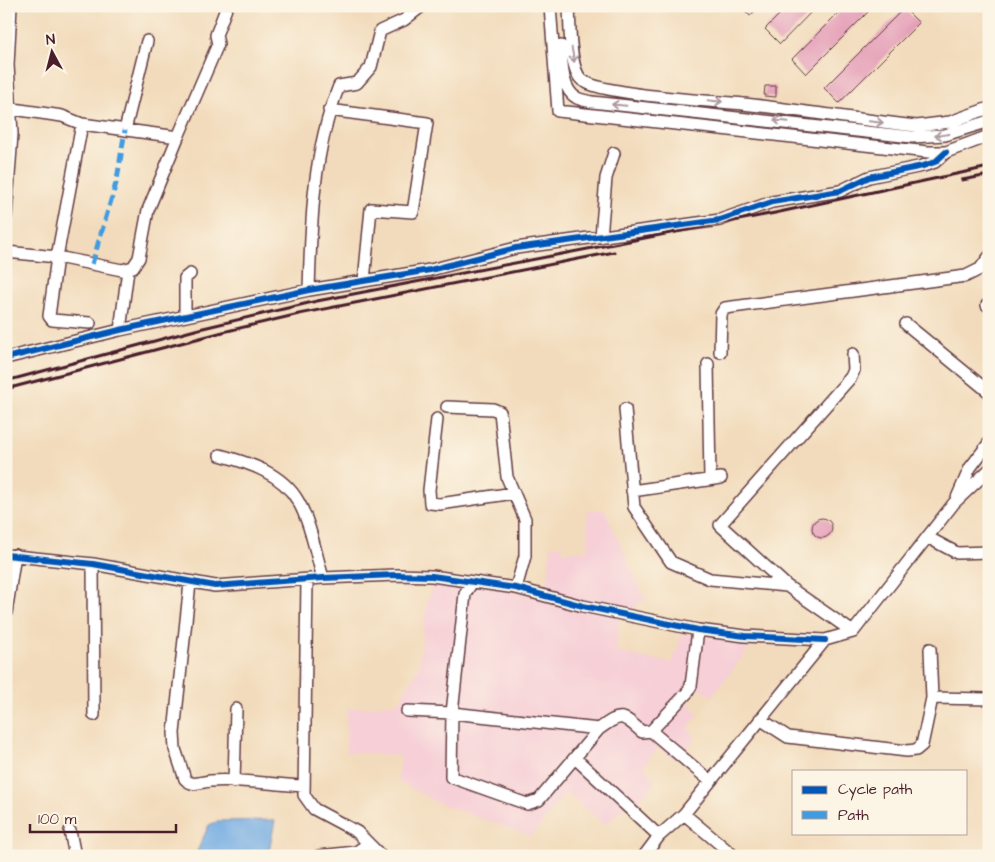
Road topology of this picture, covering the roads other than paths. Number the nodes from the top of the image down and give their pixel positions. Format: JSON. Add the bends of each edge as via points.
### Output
{"nodes":[{"id":1,"x":11,"y":6,"type":"edge"},
{"id":2,"x":422,"y":6,"type":"edge"},
{"id":3,"x":550,"y":6,"type":"edge"},
{"id":4,"x":557,"y":6,"type":"edge"},
{"id":5,"x":569,"y":6,"type":"edge"},
{"id":6,"x":223,"y":8,"type":"edge"},
{"id":7,"x":147,"y":41,"type":"dead end"},
{"id":8,"x":8,"y":108,"type":"edge"},
{"id":9,"x":988,"y":108,"type":"edge"},
{"id":10,"x":329,"y":110,"type":"junction"},
{"id":11,"x":989,"y":121,"type":"edge"},
{"id":12,"x":82,"y":124,"type":"junction"},
{"id":13,"x":124,"y":130,"type":"junction"},
{"id":14,"x":178,"y":136,"type":"junction"},
{"id":15,"x":989,"y":136,"type":"edge"},
{"id":16,"x":946,"y":152,"type":"junction"},
{"id":17,"x":614,"y":153,"type":"dead end"},
{"id":18,"x":6,"y":216,"type":"edge"},
{"id":19,"x":601,"y":236,"type":"junction"},
{"id":20,"x":6,"y":252,"type":"edge"},
{"id":21,"x":57,"y":257,"type":"junction"},
{"id":22,"x":989,"y":257,"type":"edge"},
{"id":23,"x":128,"y":270,"type":"junction"},
{"id":24,"x":190,"y":274,"type":"dead end"},
{"id":25,"x":364,"y":281,"type":"junction"},
{"id":26,"x":309,"y":290,"type":"junction"},
{"id":27,"x":185,"y":316,"type":"junction"},
{"id":28,"x":90,"y":323,"type":"dead end"},
{"id":29,"x":906,"y":324,"type":"dead end"},
{"id":30,"x":120,"y":330,"type":"junction"},
{"id":31,"x":720,"y":352,"type":"dead end"},
{"id":32,"x":853,"y":354,"type":"dead end"},
{"id":33,"x":6,"y":358,"type":"edge"},
{"id":34,"x":708,"y":364,"type":"dead end"},
{"id":35,"x":989,"y":392,"type":"edge"},
{"id":36,"x":447,"y":407,"type":"dead end"},
{"id":37,"x":625,"y":409,"type":"dead end"},
{"id":38,"x":437,"y":419,"type":"dead end"},
{"id":39,"x":989,"y":443,"type":"edge"},
{"id":40,"x":220,"y":455,"type":"dead end"},
{"id":41,"x":986,"y":474,"type":"edge"},
{"id":42,"x":632,"y":491,"type":"junction"},
{"id":43,"x":514,"y":493,"type":"junction"},
{"id":44,"x":954,"y":502,"type":"junction"},
{"id":45,"x":927,"y":537,"type":"junction"},
{"id":46,"x":989,"y":552,"type":"edge"},
{"id":47,"x":11,"y":555,"type":"edge"},
{"id":48,"x":93,"y":564,"type":"junction"},
{"id":49,"x":323,"y":578,"type":"junction"},
{"id":50,"x":307,"y":580,"type":"junction"},
{"id":51,"x":472,"y":582,"type":"junction"},
{"id":52,"x":190,"y":583,"type":"junction"},
{"id":53,"x":788,"y":586,"type":"junction"},
{"id":54,"x":516,"y":588,"type":"junction"},
{"id":55,"x":6,"y":613,"type":"edge"},
{"id":56,"x":698,"y":630,"type":"junction"},
{"id":57,"x":853,"y":632,"type":"junction"},
{"id":58,"x":825,"y":640,"type":"junction"},
{"id":59,"x":930,"y":649,"type":"dead end"},
{"id":60,"x":932,"y":698,"type":"junction"},
{"id":61,"x":989,"y":699,"type":"edge"},
{"id":62,"x":236,"y":709,"type":"dead end"},
{"id":63,"x":407,"y":710,"type":"dead end"},
{"id":64,"x":452,"y":713,"type":"junction"},
{"id":65,"x":94,"y":715,"type":"dead end"},
{"id":66,"x":760,"y":719,"type":"junction"},
{"id":67,"x":599,"y":729,"type":"junction"},
{"id":68,"x":651,"y":731,"type":"junction"},
{"id":69,"x":575,"y":758,"type":"junction"},
{"id":70,"x":709,"y":780,"type":"junction"},
{"id":71,"x":234,"y":782,"type":"junction"},
{"id":72,"x":304,"y":786,"type":"junction"},
{"id":73,"x":684,"y":814,"type":"junction"},
{"id":74,"x":70,"y":831,"type":"dead end"},
{"id":75,"x":659,"y":836,"type":"junction"},
{"id":76,"x":368,"y":844,"type":"junction"},
{"id":77,"x":75,"y":856,"type":"edge"},
{"id":78,"x":319,"y":856,"type":"edge"},
{"id":79,"x":381,"y":856,"type":"edge"},
{"id":80,"x":644,"y":856,"type":"edge"},
{"id":81,"x":734,"y":856,"type":"edge"}],
"edges":[{"from":1,"to":8,"type":"street"},
{"from":2,"to":10,"type":"street","via":[[404,20],[380,31],[371,67],[357,83],[339,86]]},
{"from":3,"to":16,"type":"street","via":[[558,111]]},
{"from":11,"to":4,"type":"street","one_way":true,"via":[[945,135],[912,137],[582,100],[572,95],[565,80]]},
{"from":5,"to":9,"type":"street","one_way":true,"via":[[576,71],[581,79],[594,86],[916,126],[950,122]]},
{"from":6,"to":14,"type":"street","via":[[216,35],[218,44]]},
{"from":7,"to":13,"type":"street"},
{"from":8,"to":12,"type":"street","via":[[62,116]]},
{"from":8,"to":18,"type":"street","via":[[12,134]]},
{"from":10,"to":25,"type":"street","via":[[427,123],[413,212],[371,209]]},
{"from":10,"to":26,"type":"street","via":[[311,210]]},
{"from":12,"to":13,"type":"street"},
{"from":12,"to":21,"type":"street"},
{"from":13,"to":14,"type":"street"},
{"from":14,"to":23,"type":"street","via":[[148,210],[139,258]]},
{"from":15,"to":16,"type":"street"},
{"from":16,"to":19,"type":"street","via":[[930,164],[869,176],[831,193],[772,202],[720,220]]},
{"from":17,"to":19,"type":"street","via":[[606,178]]},
{"from":19,"to":25,"type":"street","via":[[516,248],[430,270]]},
{"from":20,"to":21,"type":"street"},
{"from":21,"to":23,"type":"street"},
{"from":21,"to":28,"type":"street","via":[[49,316],[52,320]]},
{"from":22,"to":31,"type":"street","via":[[980,269],[966,276],[725,308],[721,314]]},
{"from":23,"to":30,"type":"street"},
{"from":24,"to":27,"type":"street","via":[[185,278]]},
{"from":25,"to":26,"type":"street"},
{"from":26,"to":27,"type":"street"},
{"from":27,"to":30,"type":"street"},
{"from":29,"to":35,"type":"street"},
{"from":30,"to":33,"type":"street"},
{"from":32,"to":53,"type":"street","via":[[851,377],[720,525]]},
{"from":34,"to":42,"type":"street","via":[[716,478]]},
{"from":36,"to":43,"type":"street","via":[[500,412],[507,477]]},
{"from":37,"to":42,"type":"street"},
{"from":38,"to":43,"type":"street","via":[[430,503]]},
{"from":39,"to":44,"type":"street","via":[[970,468]]},
{"from":40,"to":49,"type":"street","via":[[262,469],[294,495]]},
{"from":41,"to":44,"type":"street"},
{"from":42,"to":53,"type":"street","via":[[634,507],[671,562],[710,579]]},
{"from":43,"to":54,"type":"street","via":[[525,519],[526,532],[525,556]]},
{"from":44,"to":45,"type":"street"},
{"from":45,"to":46,"type":"street","via":[[957,553]]},
{"from":45,"to":57,"type":"street"},
{"from":47,"to":48,"type":"street"},
{"from":47,"to":55,"type":"street"},
{"from":48,"to":52,"type":"street"},
{"from":48,"to":65,"type":"street"},
{"from":49,"to":50,"type":"street"},
{"from":49,"to":51,"type":"street","via":[[416,575]]},
{"from":50,"to":52,"type":"street","via":[[226,586]]},
{"from":50,"to":72,"type":"street"},
{"from":51,"to":54,"type":"street"},
{"from":51,"to":64,"type":"street","via":[[465,594]]},
{"from":52,"to":71,"type":"street","via":[[174,724],[175,749],[188,782]]},
{"from":53,"to":57,"type":"street"},
{"from":54,"to":56,"type":"street"},
{"from":56,"to":58,"type":"street"},
{"from":56,"to":68,"type":"street","via":[[687,693]]},
{"from":57,"to":58,"type":"street"},
{"from":58,"to":66,"type":"street"},
{"from":59,"to":60,"type":"street"},
{"from":60,"to":61,"type":"street"},
{"from":60,"to":66,"type":"street","via":[[923,740],[916,750],[788,737]]},
{"from":62,"to":71,"type":"street"},
{"from":63,"to":64,"type":"street"},
{"from":64,"to":67,"type":"street"},
{"from":64,"to":69,"type":"street","via":[[449,771],[457,781],[532,804]]},
{"from":66,"to":70,"type":"street"},
{"from":67,"to":68,"type":"street","via":[[617,717],[626,718],[642,732]]},
{"from":67,"to":69,"type":"street"},
{"from":68,"to":70,"type":"street"},
{"from":69,"to":75,"type":"street"},
{"from":70,"to":73,"type":"street"},
{"from":71,"to":72,"type":"street"},
{"from":72,"to":76,"type":"street","via":[[306,800],[314,809],[357,832]]},
{"from":73,"to":75,"type":"street"},
{"from":73,"to":81,"type":"street"},
{"from":74,"to":77,"type":"street"},
{"from":75,"to":80,"type":"street"},
{"from":76,"to":78,"type":"street","via":[[356,852]]},
{"from":76,"to":79,"type":"street"}]}
